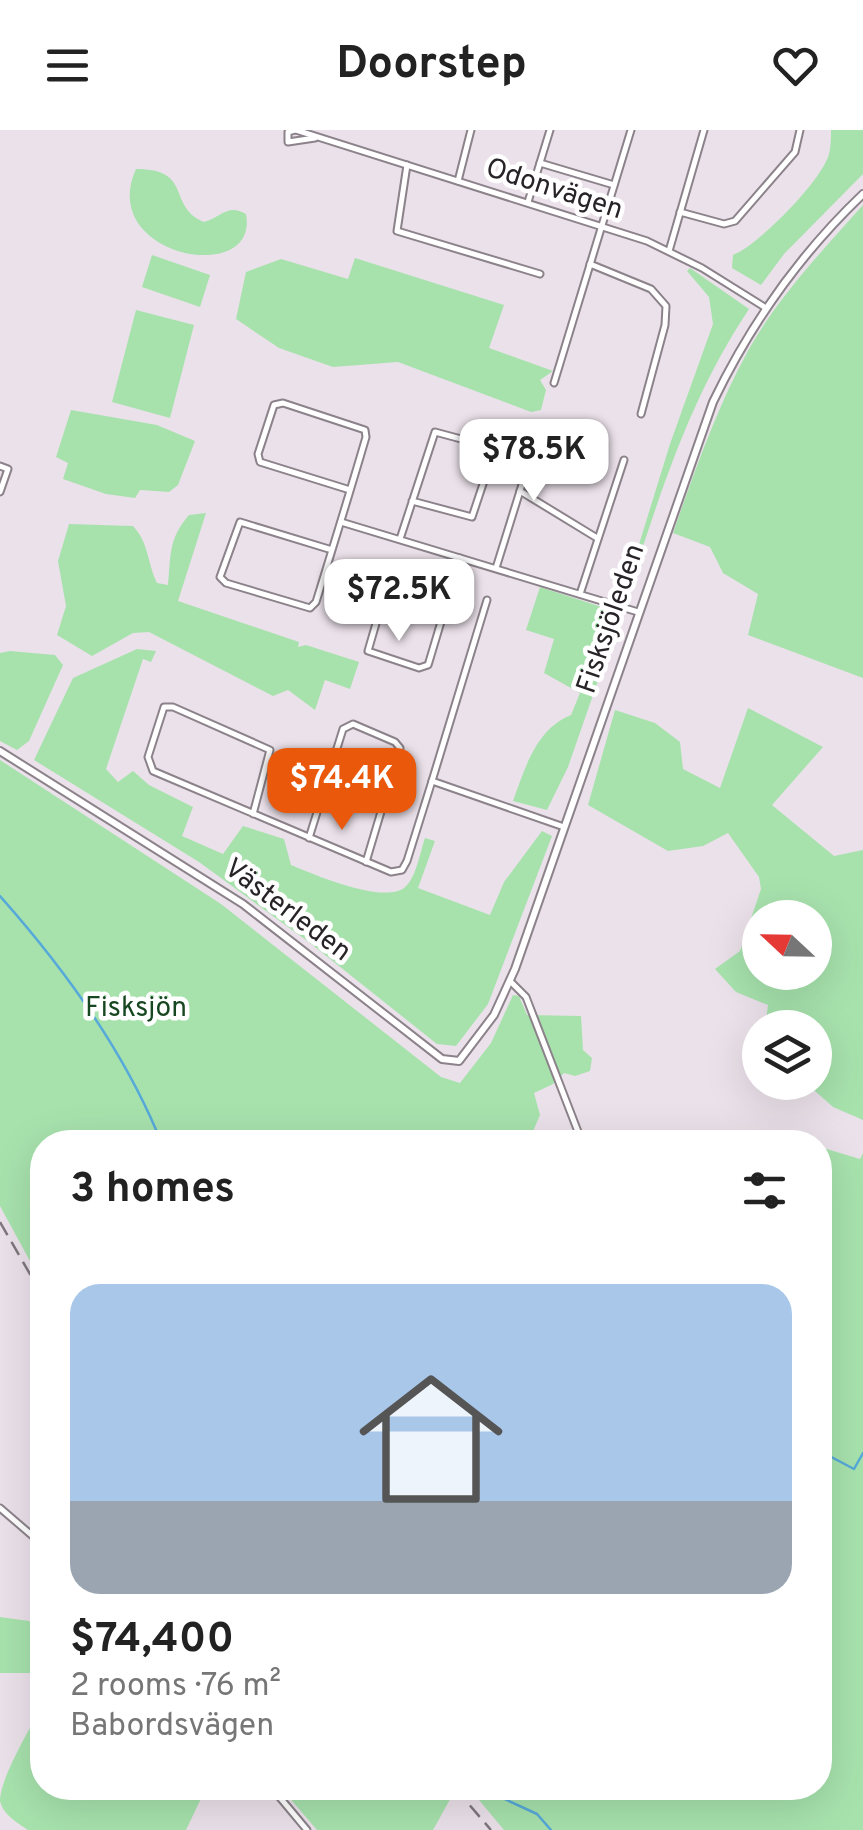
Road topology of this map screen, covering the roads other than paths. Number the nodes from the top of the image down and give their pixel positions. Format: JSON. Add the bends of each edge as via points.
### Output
{"nodes":[{"id":1,"x":296,"y":130,"type":"edge"},
{"id":2,"x":471,"y":130,"type":"edge"},
{"id":3,"x":550,"y":130,"type":"edge"},
{"id":4,"x":631,"y":130,"type":"edge"},
{"id":5,"x":704,"y":130,"type":"edge"},
{"id":6,"x":800,"y":130,"type":"edge"},
{"id":7,"x":318,"y":137,"type":"junction"},
{"id":8,"x":540,"y":163,"type":"junction"},
{"id":9,"x":406,"y":165,"type":"junction"},
{"id":10,"x":458,"y":181,"type":"junction"},
{"id":11,"x":614,"y":185,"type":"junction"},
{"id":12,"x":863,"y":194,"type":"edge"},
{"id":13,"x":528,"y":202,"type":"junction"},
{"id":14,"x":680,"y":212,"type":"junction"},
{"id":15,"x":602,"y":226,"type":"junction"},
{"id":16,"x":669,"y":251,"type":"junction"},
{"id":17,"x":590,"y":264,"type":"junction"},
{"id":18,"x":540,"y":274,"type":"dead end"},
{"id":19,"x":766,"y":308,"type":"junction"},
{"id":20,"x":554,"y":383,"type":"dead end"},
{"id":21,"x":641,"y":414,"type":"dead end"},
{"id":22,"x":539,"y":430,"type":"dead end"},
{"id":23,"x":624,"y":460,"type":"dead end"},
{"id":24,"x":0,"y":466,"type":"edge"},
{"id":25,"x":350,"y":490,"type":"junction"},
{"id":26,"x":520,"y":491,"type":"junction"},
{"id":27,"x":0,"y":492,"type":"edge"},
{"id":28,"x":412,"y":502,"type":"junction"},
{"id":29,"x":341,"y":522,"type":"junction"},
{"id":30,"x":596,"y":538,"type":"junction"},
{"id":31,"x":400,"y":539,"type":"junction"},
{"id":32,"x":332,"y":550,"type":"junction"},
{"id":33,"x":460,"y":558,"type":"junction"},
{"id":34,"x":496,"y":568,"type":"junction"},
{"id":35,"x":580,"y":594,"type":"junction"},
{"id":36,"x":449,"y":596,"type":"junction"},
{"id":37,"x":488,"y":600,"type":"dead end"},
{"id":38,"x":638,"y":612,"type":"junction"},
{"id":39,"x":0,"y":751,"type":"edge"},
{"id":40,"x":432,"y":781,"type":"junction"},
{"id":41,"x":253,"y":814,"type":"junction"},
{"id":42,"x":564,"y":826,"type":"junction"},
{"id":43,"x":309,"y":838,"type":"junction"},
{"id":44,"x":366,"y":862,"type":"junction"},
{"id":45,"x":510,"y":981,"type":"junction"},
{"id":46,"x":577,"y":1130,"type":"edge"},
{"id":47,"x":0,"y":1508,"type":"edge"},
{"id":48,"x":30,"y":1534,"type":"edge"},
{"id":49,"x":282,"y":1800,"type":"edge"},
{"id":50,"x":307,"y":1830,"type":"edge"}],
"edges":[{"from":1,"to":7,"type":"street","name":"Odonvägen"},
{"from":1,"to":7,"type":"street","name":"Odonvägen","via":[[286,135],[292,144]]},
{"from":2,"to":10,"type":"street"},
{"from":3,"to":8,"type":"street"},
{"from":4,"to":11,"type":"street"},
{"from":5,"to":14,"type":"street"},
{"from":6,"to":14,"type":"street","via":[[795,152],[736,221]]},
{"from":7,"to":9,"type":"street","name":"Odonvägen"},
{"from":8,"to":11,"type":"street"},
{"from":8,"to":13,"type":"street"},
{"from":9,"to":10,"type":"street","name":"Odonvägen"},
{"from":9,"to":18,"type":"street","via":[[397,231]]},
{"from":10,"to":13,"type":"street","name":"Odonvägen"},
{"from":11,"to":15,"type":"street"},
{"from":12,"to":19,"type":"street","name":"Fisksjöleden"},
{"from":13,"to":15,"type":"street","name":"Odonvägen"},
{"from":14,"to":16,"type":"street"},
{"from":15,"to":16,"type":"street","name":"Odonvägen"},
{"from":15,"to":17,"type":"street"},
{"from":16,"to":19,"type":"street","name":"Odonvägen"},
{"from":17,"to":20,"type":"street"},
{"from":17,"to":21,"type":"street","via":[[651,289],[666,306]]},
{"from":19,"to":38,"type":"street","name":"Fisksjöleden","via":[[707,418]]},
{"from":22,"to":26,"type":"street"},
{"from":23,"to":30,"type":"street"},
{"from":24,"to":27,"type":"street","via":[[8,469]]},
{"from":25,"to":25,"type":"street","via":[[365,430],[274,405],[260,462]]},
{"from":25,"to":29,"type":"street"},
{"from":26,"to":30,"type":"street"},
{"from":26,"to":34,"type":"street"},
{"from":28,"to":28,"type":"street","via":[[435,432],[491,446],[472,517]]},
{"from":28,"to":31,"type":"street"},
{"from":29,"to":31,"type":"street"},
{"from":29,"to":32,"type":"street"},
{"from":30,"to":35,"type":"street"},
{"from":31,"to":33,"type":"street"},
{"from":32,"to":32,"type":"street","via":[[310,608],[220,578],[240,522]]},
{"from":33,"to":34,"type":"street"},
{"from":33,"to":36,"type":"street"},
{"from":34,"to":35,"type":"street"},
{"from":35,"to":38,"type":"street"},
{"from":36,"to":36,"type":"street","via":[[425,668],[368,651],[391,580]]},
{"from":37,"to":40,"type":"street"},
{"from":38,"to":42,"type":"street","name":"Fisksjöleden"},
{"from":39,"to":45,"type":"street","name":"Västerleden","via":[[243,904],[449,1062],[463,1058],[483,1032]]},
{"from":40,"to":42,"type":"street"},
{"from":40,"to":44,"type":"street","via":[[405,866],[391,872]]},
{"from":41,"to":41,"type":"street","via":[[149,768],[164,707],[270,750]]},
{"from":41,"to":43,"type":"street"},
{"from":42,"to":45,"type":"street","name":"Fisksjöleden"},
{"from":43,"to":44,"type":"street"},
{"from":43,"to":44,"type":"street","via":[[343,728],[353,724],[400,748]]},
{"from":45,"to":46,"type":"street","via":[[526,997]]},
{"from":47,"to":48,"type":"street"},
{"from":49,"to":50,"type":"street"}]}
